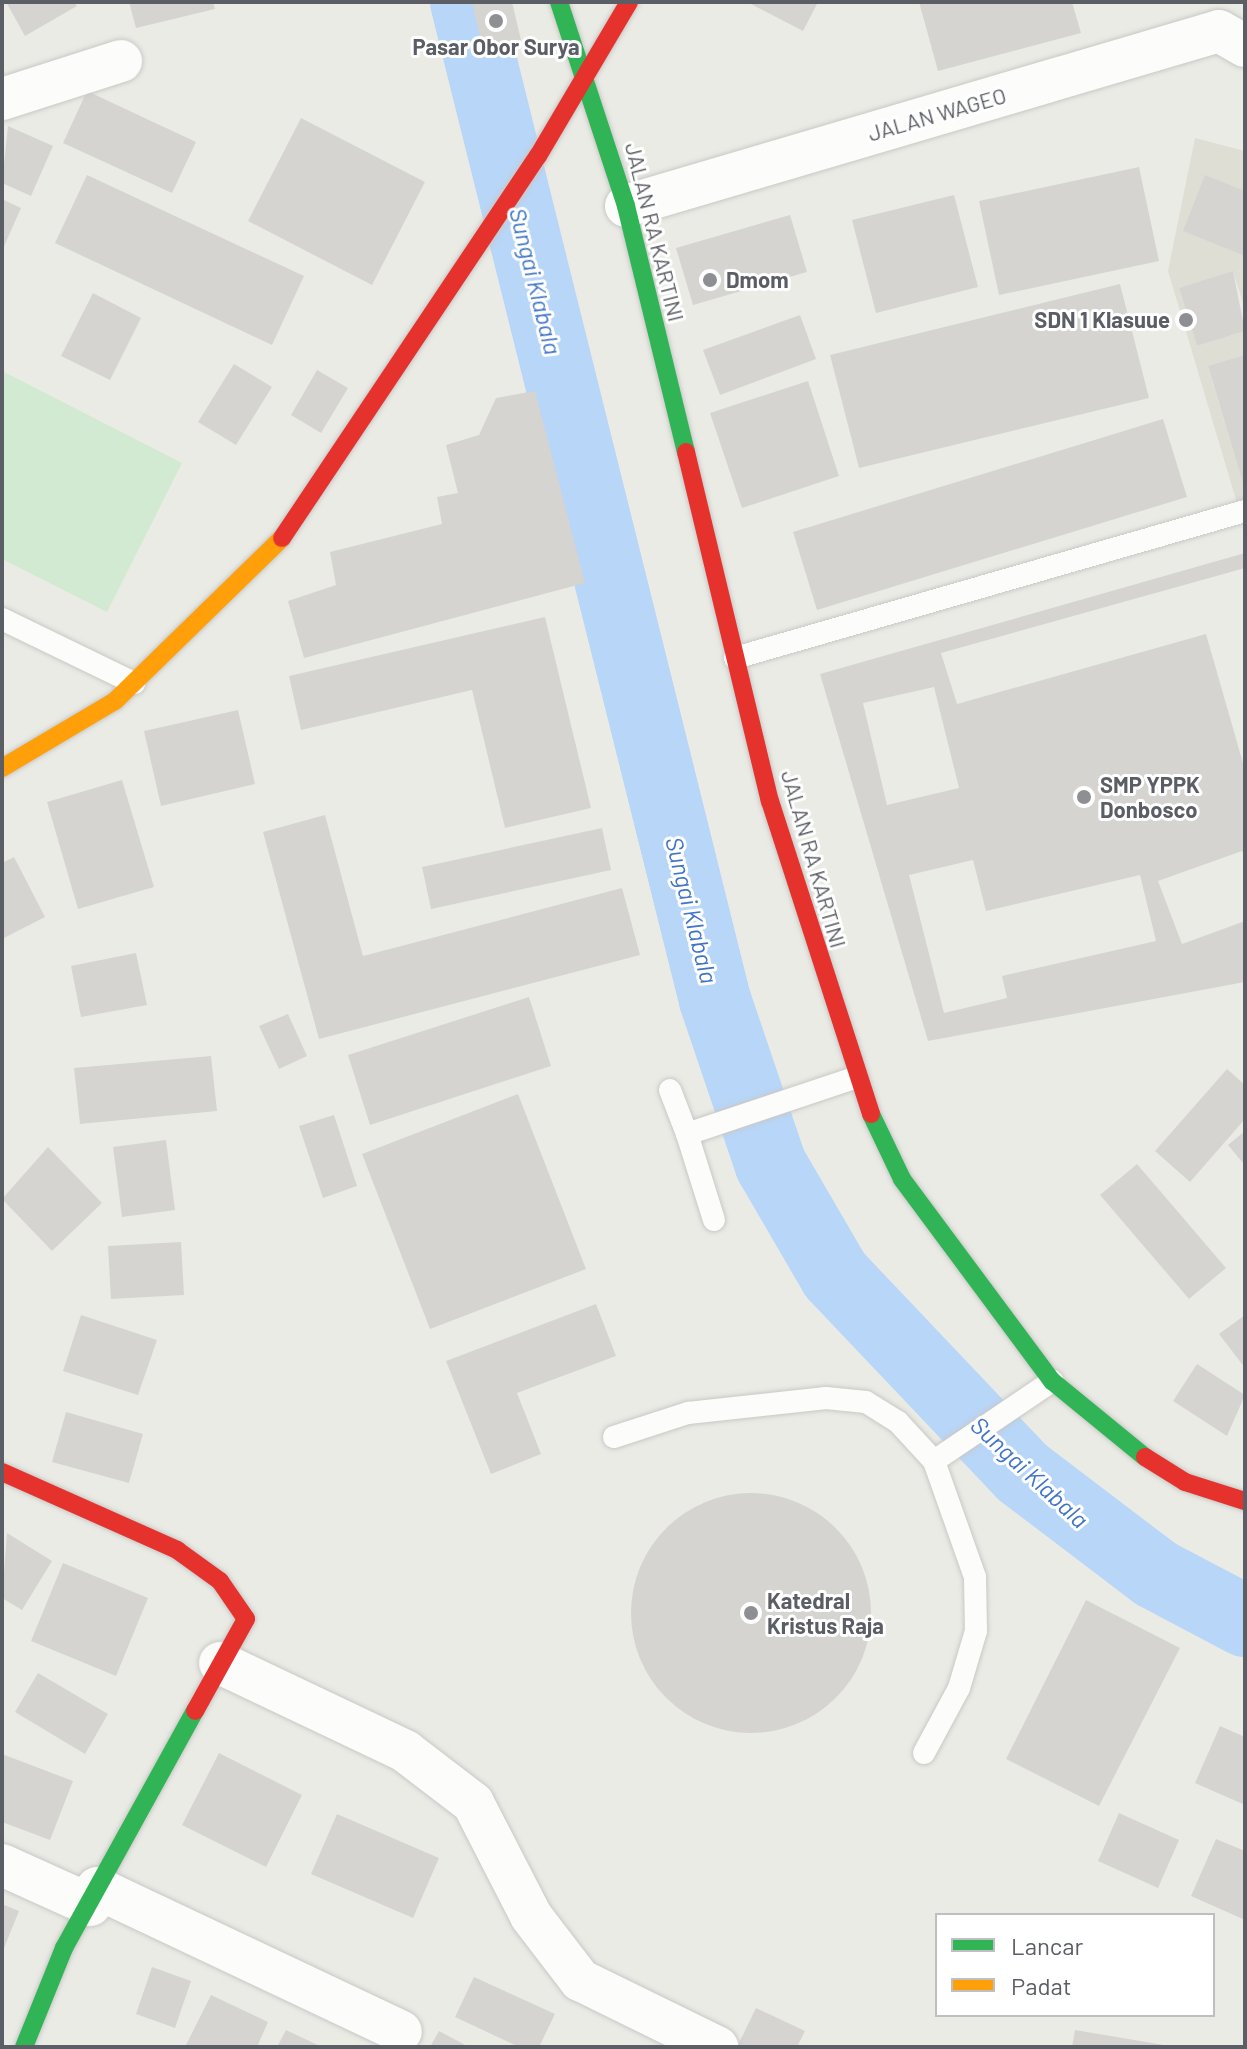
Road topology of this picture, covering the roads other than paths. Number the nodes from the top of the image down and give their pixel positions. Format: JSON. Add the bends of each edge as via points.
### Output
{"nodes":[{"id":1,"x":559,"y":2,"type":"edge"},
{"id":2,"x":629,"y":2,"type":"edge"},
{"id":3,"x":1233,"y":26,"type":"edge"},
{"id":4,"x":121,"y":61,"type":"dead end"},
{"id":5,"x":588,"y":76,"type":"junction"},
{"id":6,"x":2,"y":99,"type":"edge"},
{"id":7,"x":626,"y":206,"type":"junction"},
{"id":8,"x":1245,"y":511,"type":"edge"},
{"id":9,"x":2,"y":619,"type":"edge"},
{"id":10,"x":735,"y":658,"type":"junction"},
{"id":11,"x":134,"y":683,"type":"junction"},
{"id":12,"x":2,"y":768,"type":"edge"},
{"id":13,"x":854,"y":1078,"type":"junction"},
{"id":14,"x":670,"y":1090,"type":"dead end"},
{"id":15,"x":687,"y":1134,"type":"junction"},
{"id":16,"x":714,"y":1220,"type":"dead end"},
{"id":17,"x":1052,"y":1381,"type":"junction"},
{"id":18,"x":614,"y":1437,"type":"dead end"},
{"id":19,"x":934,"y":1461,"type":"junction"},
{"id":20,"x":2,"y":1472,"type":"edge"},
{"id":21,"x":1245,"y":1501,"type":"edge"},
{"id":22,"x":220,"y":1663,"type":"junction"},
{"id":23,"x":924,"y":1753,"type":"dead end"},
{"id":24,"x":2,"y":1865,"type":"edge"},
{"id":25,"x":93,"y":1896,"type":"junction"},
{"id":26,"x":401,"y":2032,"type":"dead end"},
{"id":27,"x":24,"y":2047,"type":"edge"},
{"id":28,"x":717,"y":2047,"type":"edge"}],
"edges":[{"from":1,"to":5,"type":"street","name":"JALAN RA KARTINI"},
{"from":2,"to":5,"type":"street"},
{"from":3,"to":7,"type":"street","name":"JALAN WAGEO"},
{"from":4,"to":6,"type":"street"},
{"from":5,"to":7,"type":"street","name":"JALAN RA KARTINI"},
{"from":5,"to":11,"type":"street","via":[[290,530]]},
{"from":7,"to":10,"type":"street","name":"JALAN RA KARTINI"},
{"from":8,"to":10,"type":"lane"},
{"from":9,"to":11,"type":"lane"},
{"from":10,"to":13,"type":"street","name":"JALAN RA KARTINI","via":[[770,801]]},
{"from":11,"to":12,"type":"street"},
{"from":13,"to":15,"type":"lane"},
{"from":13,"to":17,"type":"street","name":"JALAN RA KARTINI","via":[[902,1179]]},
{"from":14,"to":15,"type":"lane"},
{"from":15,"to":16,"type":"lane"},
{"from":17,"to":19,"type":"lane"},
{"from":17,"to":21,"type":"street","name":"JALAN RA KARTINI","via":[[1116,1439],[1185,1482]]},
{"from":18,"to":19,"type":"lane","via":[[688,1413],[826,1398],[866,1402],[898,1422]]},
{"from":19,"to":23,"type":"lane","via":[[975,1577],[976,1631],[959,1688]]},
{"from":20,"to":22,"type":"street","via":[[177,1550],[220,1581],[246,1619]]},
{"from":22,"to":25,"type":"street"},
{"from":22,"to":28,"type":"street","via":[[405,1751],[473,1803],[531,1916],[580,1980]]},
{"from":24,"to":25,"type":"street"},
{"from":25,"to":26,"type":"street"},
{"from":25,"to":27,"type":"street"}]}
